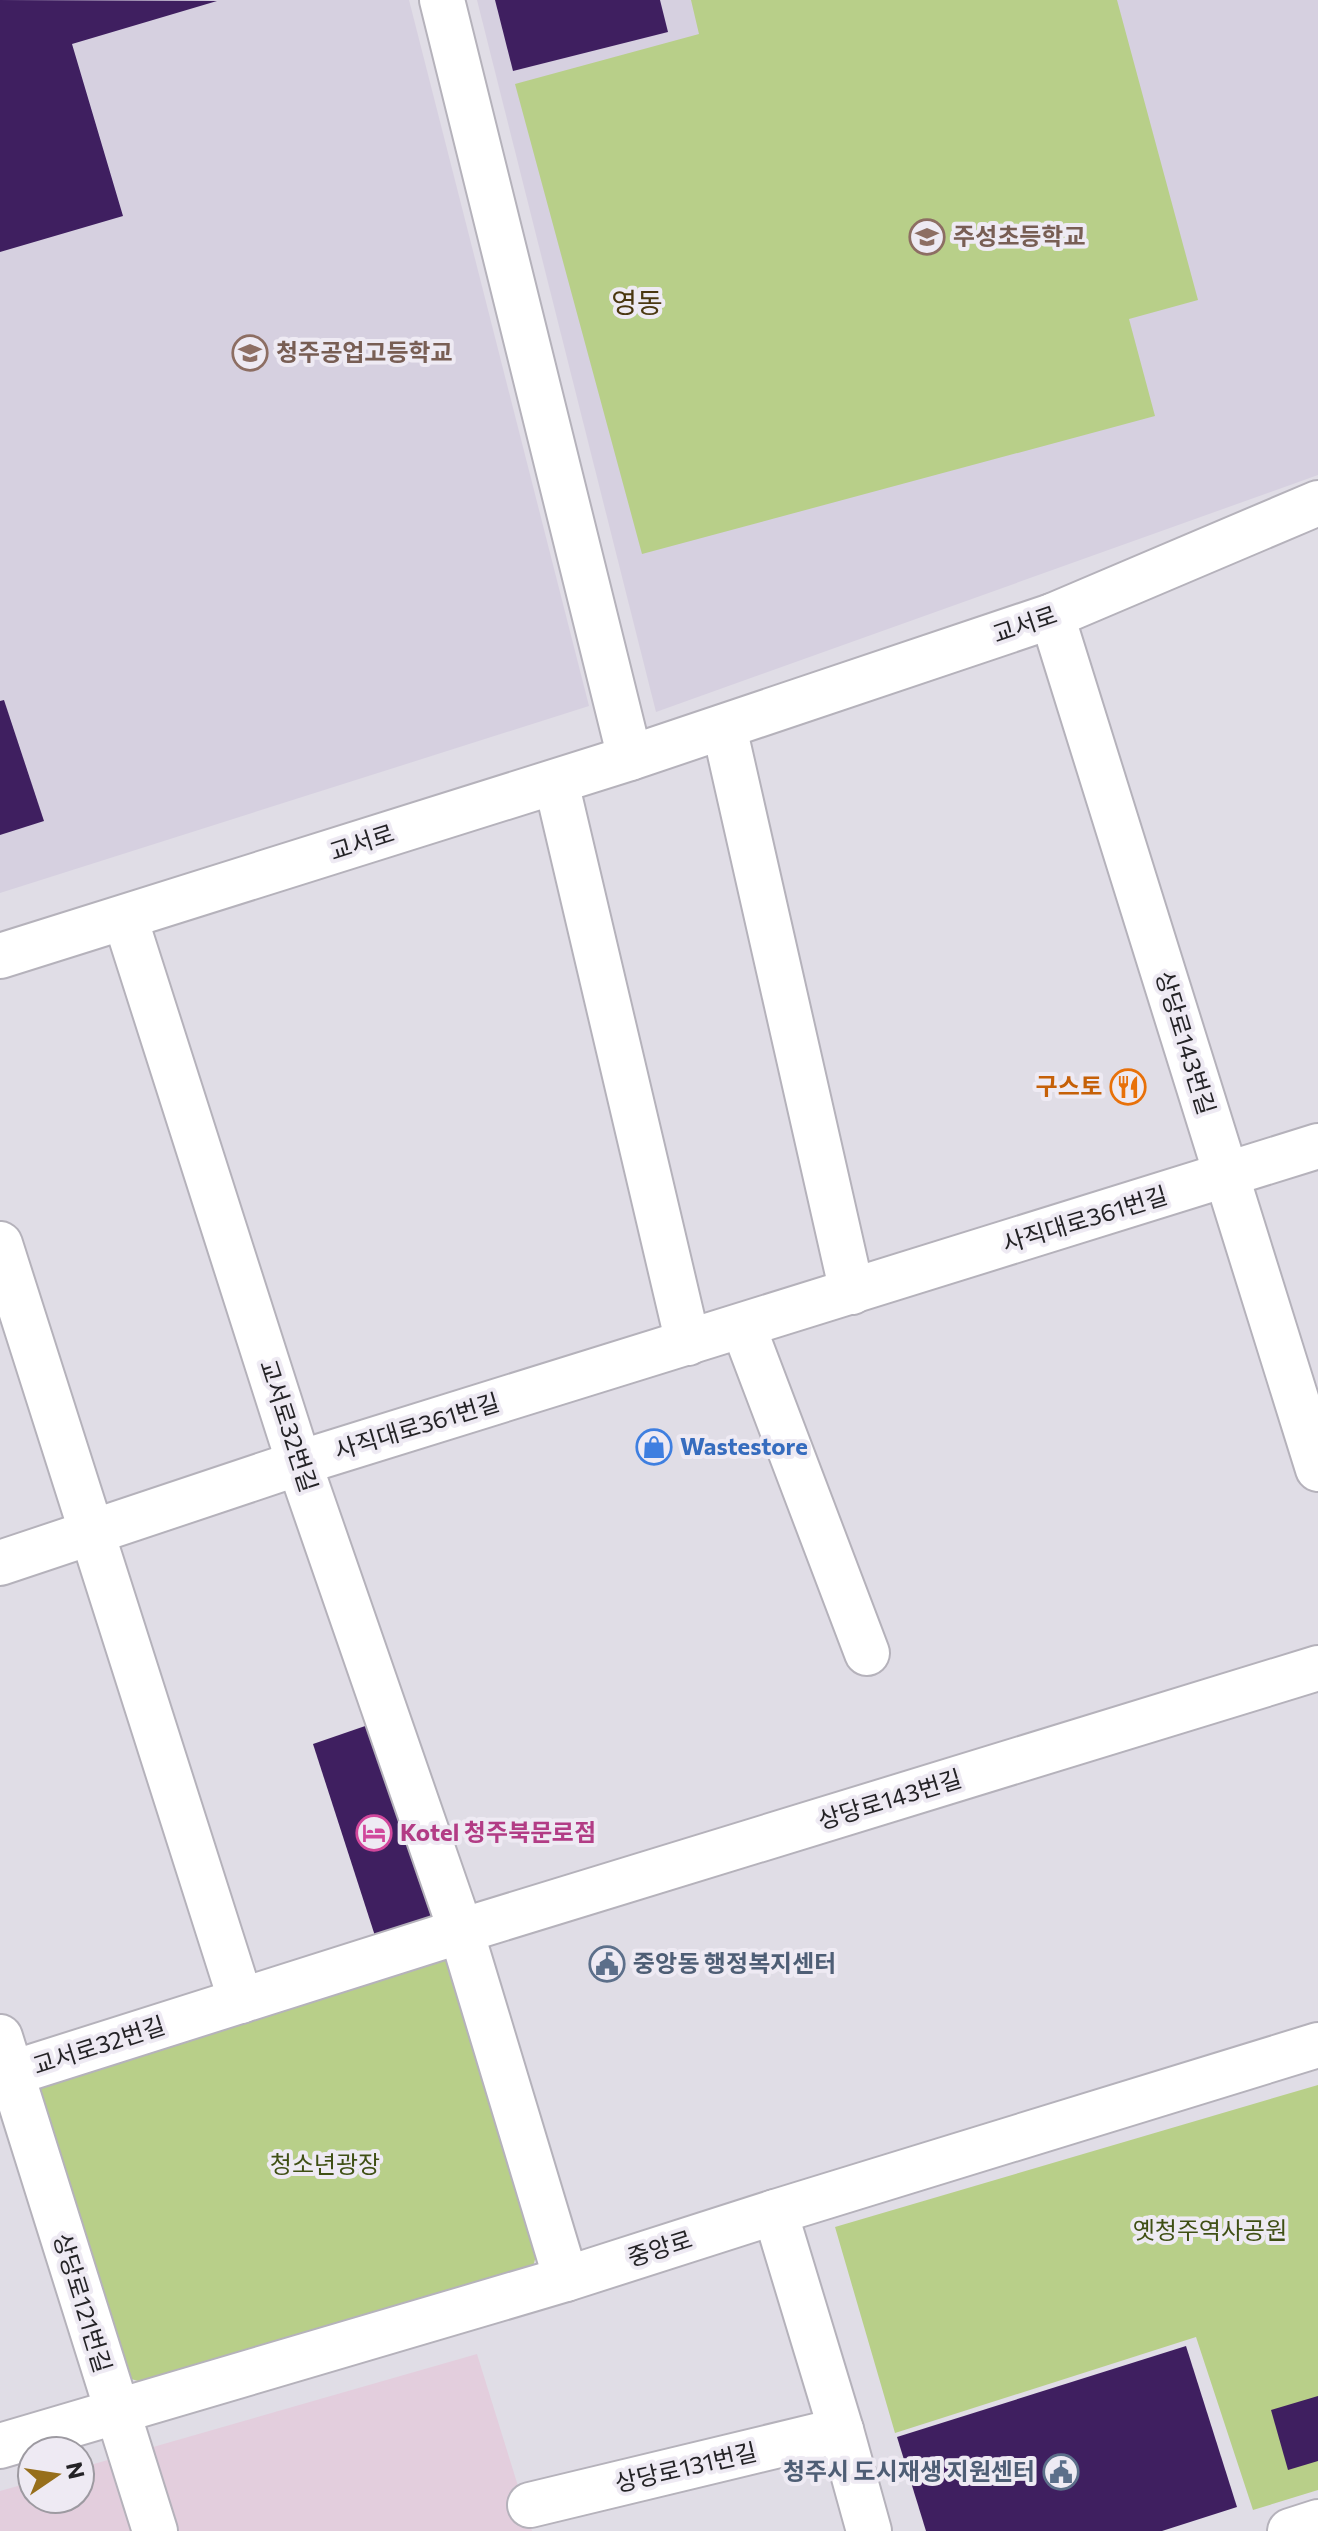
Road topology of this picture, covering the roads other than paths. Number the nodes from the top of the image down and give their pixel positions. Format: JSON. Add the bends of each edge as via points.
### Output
{"nodes":[{"id":1,"x":442,"y":0,"type":"edge"},
{"id":2,"x":1318,"y":503,"type":"edge"},
{"id":3,"x":1052,"y":616,"type":"junction"},
{"id":4,"x":724,"y":727,"type":"junction"},
{"id":5,"x":630,"y":758,"type":"junction"},
{"id":6,"x":556,"y":782,"type":"junction"},
{"id":7,"x":125,"y":918,"type":"junction"},
{"id":8,"x":0,"y":956,"type":"edge"},
{"id":9,"x":1318,"y":1146,"type":"edge"},
{"id":10,"x":1226,"y":1176,"type":"junction"},
{"id":11,"x":6,"y":1263,"type":"edge"},
{"id":12,"x":852,"y":1292,"type":"junction"},
{"id":13,"x":743,"y":1326,"type":"junction"},
{"id":14,"x":688,"y":1343,"type":"junction"},
{"id":15,"x":299,"y":1463,"type":"junction"},
{"id":16,"x":1318,"y":1469,"type":"edge"},
{"id":17,"x":92,"y":1532,"type":"junction"},
{"id":18,"x":0,"y":1563,"type":"edge"},
{"id":19,"x":867,"y":1653,"type":"dead end"},
{"id":20,"x":1318,"y":1668,"type":"edge"},
{"id":21,"x":461,"y":1931,"type":"junction"},
{"id":22,"x":241,"y":2001,"type":"junction"},
{"id":23,"x":1318,"y":2045,"type":"edge"},
{"id":24,"x":4,"y":2063,"type":"edge"},
{"id":25,"x":775,"y":2212,"type":"junction"},
{"id":26,"x":566,"y":2279,"type":"junction"},
{"id":27,"x":115,"y":2411,"type":"junction"},
{"id":28,"x":841,"y":2430,"type":"junction"},
{"id":29,"x":0,"y":2446,"type":"edge"},
{"id":30,"x":530,"y":2505,"type":"dead end"},
{"id":31,"x":1318,"y":2522,"type":"edge"},
{"id":32,"x":155,"y":2531,"type":"edge"},
{"id":33,"x":869,"y":2531,"type":"edge"},
{"id":34,"x":1290,"y":2531,"type":"edge"}],
"edges":[{"from":1,"to":5,"type":"street"},
{"from":2,"to":3,"type":"street","name":"교서로"},
{"from":3,"to":4,"type":"street","name":"교서로"},
{"from":3,"to":10,"type":"street","name":"상당로143번길"},
{"from":4,"to":5,"type":"street","name":"교서로"},
{"from":4,"to":12,"type":"street"},
{"from":5,"to":6,"type":"street","name":"교서로"},
{"from":6,"to":7,"type":"street","name":"교서로"},
{"from":6,"to":14,"type":"street"},
{"from":7,"to":8,"type":"street","name":"교서로"},
{"from":7,"to":15,"type":"street","name":"교서로32번길"},
{"from":9,"to":10,"type":"street","name":"사직대로361번길"},
{"from":10,"to":12,"type":"street","name":"사직대로361번길"},
{"from":10,"to":16,"type":"street","name":"상당로143번길"},
{"from":11,"to":17,"type":"street"},
{"from":12,"to":13,"type":"street","name":"사직대로361번길"},
{"from":13,"to":14,"type":"street","name":"사직대로361번길"},
{"from":13,"to":19,"type":"street"},
{"from":14,"to":15,"type":"street","name":"사직대로361번길"},
{"from":15,"to":17,"type":"street","name":"사직대로361번길"},
{"from":15,"to":21,"type":"street","name":"교서로32번길"},
{"from":17,"to":18,"type":"street","name":"사직대로361번길"},
{"from":17,"to":22,"type":"street"},
{"from":20,"to":21,"type":"street","name":"상당로143번길"},
{"from":21,"to":22,"type":"street","name":"교서로32번길"},
{"from":21,"to":26,"type":"street","name":"교서로32번길"},
{"from":22,"to":24,"type":"street","name":"교서로32번길"},
{"from":23,"to":25,"type":"street","name":"중앙로"},
{"from":24,"to":27,"type":"street","name":"상당로121번길"},
{"from":25,"to":26,"type":"street","name":"중앙로"},
{"from":25,"to":28,"type":"street"},
{"from":26,"to":27,"type":"street","name":"중앙로"},
{"from":27,"to":29,"type":"street","name":"중앙로"},
{"from":27,"to":32,"type":"street","name":"상당로121번길"},
{"from":28,"to":30,"type":"street","name":"상당로131번길"},
{"from":28,"to":33,"type":"street"},
{"from":31,"to":34,"type":"street"}]}
